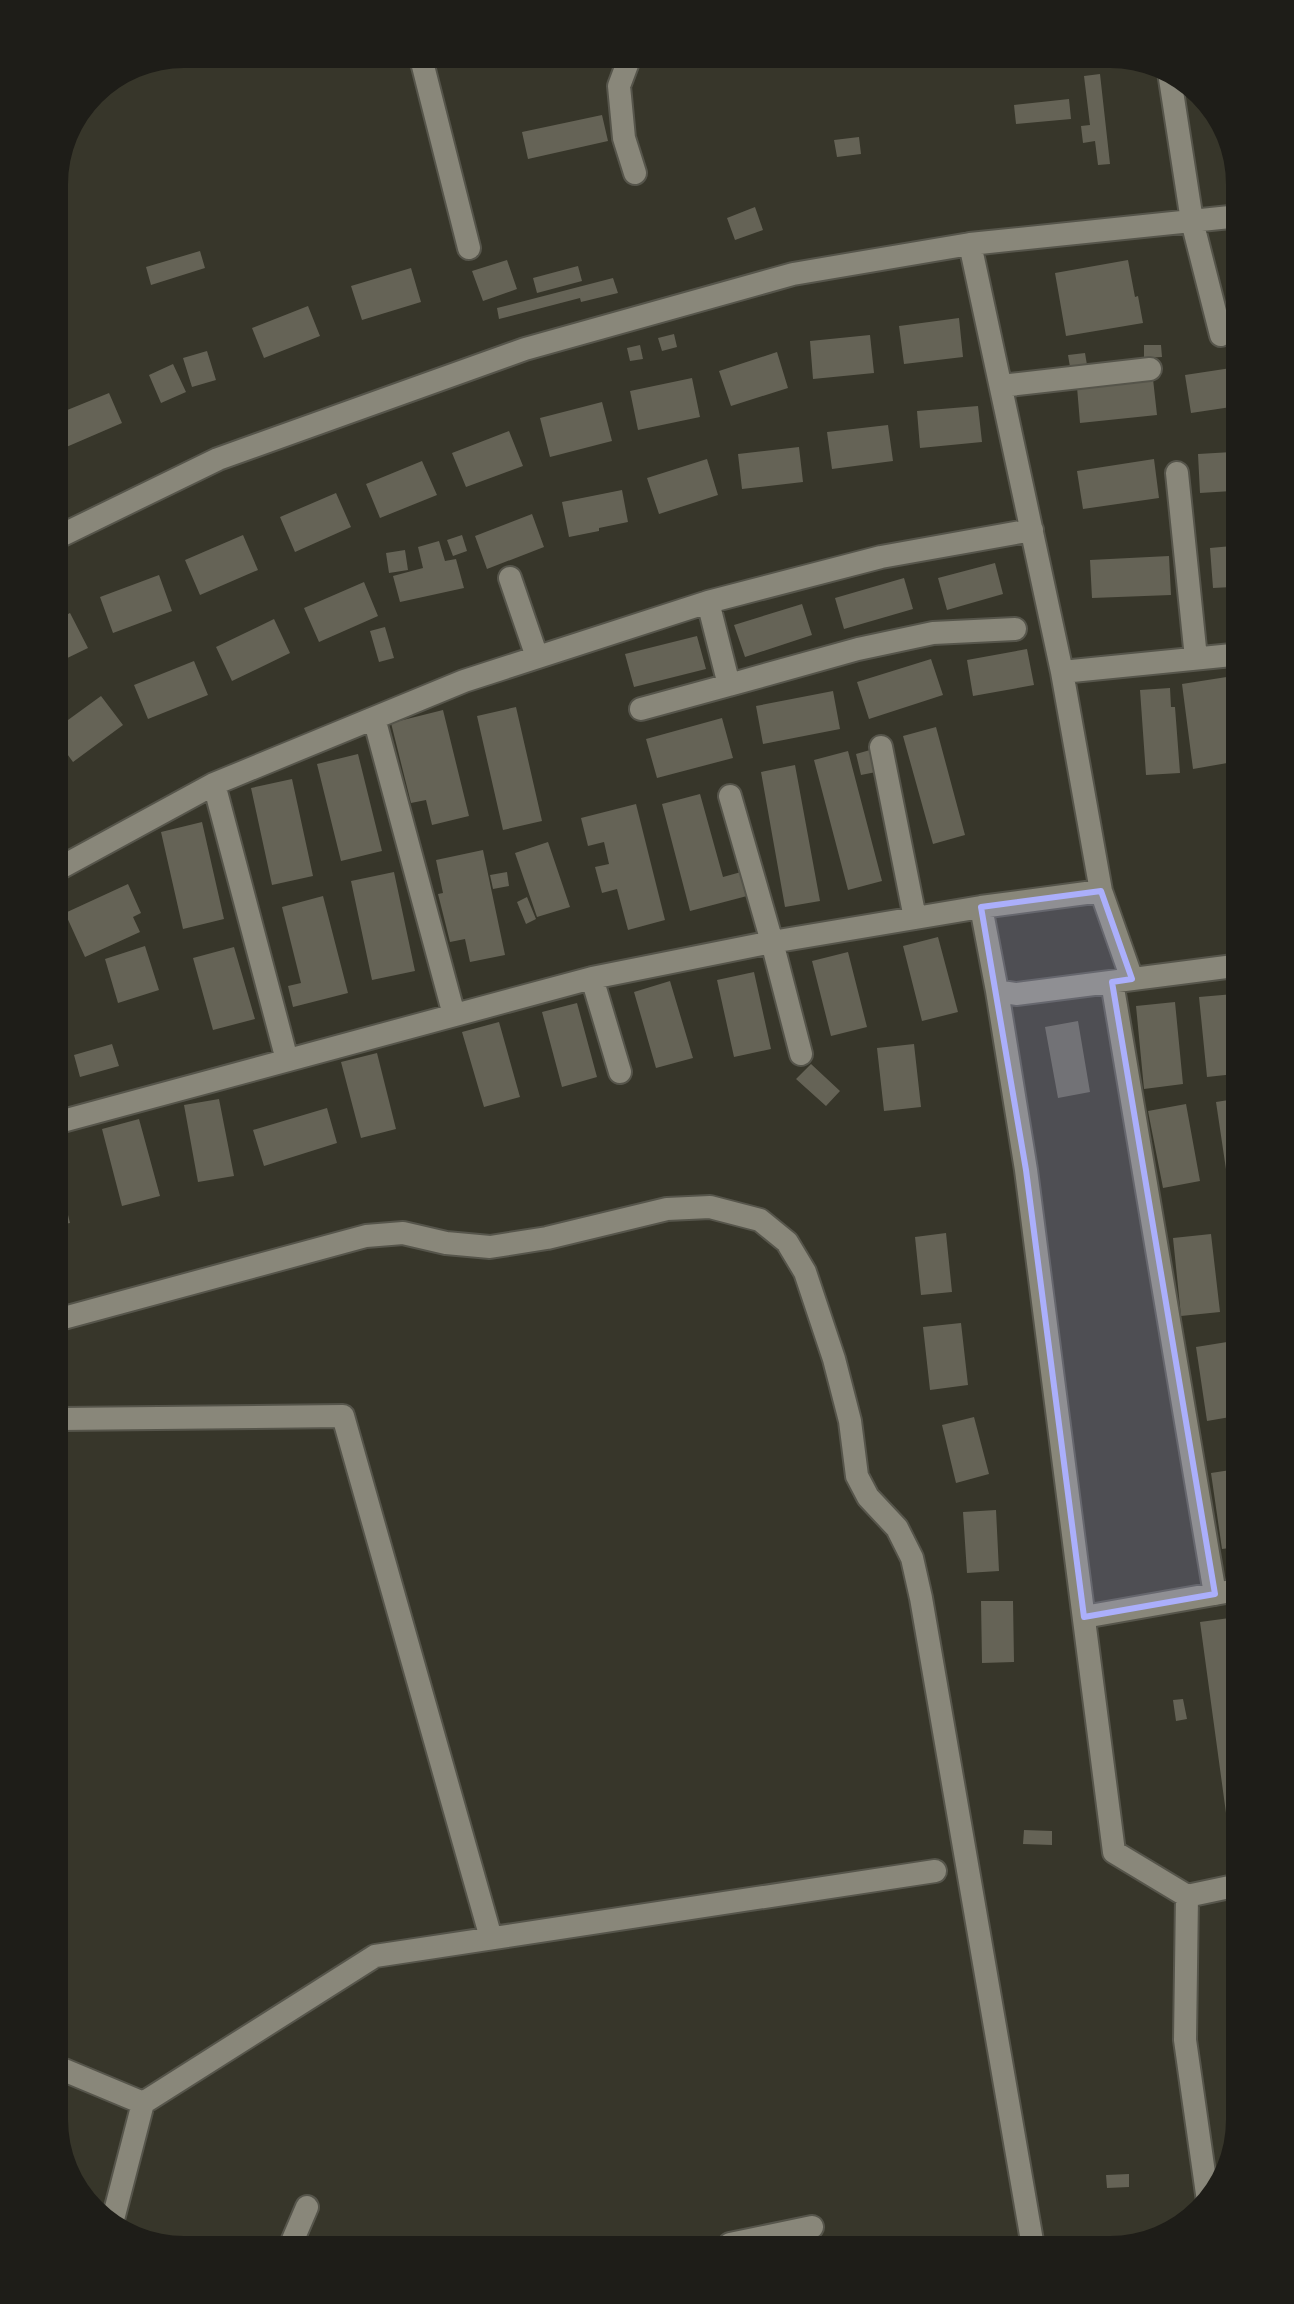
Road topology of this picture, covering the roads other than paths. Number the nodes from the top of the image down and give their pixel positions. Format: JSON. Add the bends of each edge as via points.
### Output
{"nodes":[{"id":1,"x":424,"y":68,"type":"edge"},
{"id":2,"x":626,"y":68,"type":"edge"},
{"id":3,"x":1171,"y":86,"type":"edge"},
{"id":4,"x":635,"y":173,"type":"dead end"},
{"id":5,"x":1226,"y":217,"type":"edge"},
{"id":6,"x":1192,"y":221,"type":"junction"},
{"id":7,"x":970,"y":244,"type":"junction"},
{"id":8,"x":469,"y":248,"type":"dead end"},
{"id":9,"x":1221,"y":335,"type":"dead end"},
{"id":10,"x":1150,"y":369,"type":"dead end"},
{"id":11,"x":1001,"y":386,"type":"junction"},
{"id":12,"x":1177,"y":473,"type":"dead end"},
{"id":13,"x":1032,"y":530,"type":"junction"},
{"id":14,"x":68,"y":532,"type":"edge"},
{"id":15,"x":510,"y":578,"type":"dead end"},
{"id":16,"x":708,"y":602,"type":"junction"},
{"id":17,"x":1015,"y":629,"type":"dead end"},
{"id":18,"x":1226,"y":656,"type":"edge"},
{"id":19,"x":537,"y":657,"type":"junction"},
{"id":20,"x":1196,"y":658,"type":"junction"},
{"id":21,"x":1062,"y":672,"type":"junction"},
{"id":22,"x":729,"y":685,"type":"junction"},
{"id":23,"x":641,"y":709,"type":"dead end"},
{"id":24,"x":374,"y":718,"type":"junction"},
{"id":25,"x":881,"y":747,"type":"dead end"},
{"id":26,"x":214,"y":784,"type":"junction"},
{"id":27,"x":730,"y":796,"type":"dead end"},
{"id":28,"x":68,"y":864,"type":"edge"},
{"id":29,"x":1101,"y":891,"type":"junction"},
{"id":30,"x":981,"y":907,"type":"junction"},
{"id":31,"x":915,"y":918,"type":"junction"},
{"id":32,"x":772,"y":942,"type":"junction"},
{"id":33,"x":1226,"y":967,"type":"edge"},
{"id":34,"x":592,"y":978,"type":"junction"},
{"id":35,"x":1122,"y":980,"type":"junction"},
{"id":36,"x":997,"y":991,"type":"junction"},
{"id":37,"x":454,"y":1015,"type":"junction"},
{"id":38,"x":801,"y":1054,"type":"dead end"},
{"id":39,"x":287,"y":1060,"type":"junction"},
{"id":40,"x":620,"y":1072,"type":"dead end"},
{"id":41,"x":68,"y":1120,"type":"edge"},
{"id":42,"x":68,"y":1317,"type":"edge"},
{"id":43,"x":68,"y":1419,"type":"edge"},
{"id":44,"x":1226,"y":1592,"type":"edge"},
{"id":45,"x":1084,"y":1617,"type":"junction"},
{"id":46,"x":935,"y":1871,"type":"dead end"},
{"id":47,"x":1226,"y":1888,"type":"edge"},
{"id":48,"x":1187,"y":1896,"type":"junction"},
{"id":49,"x":491,"y":1938,"type":"junction"},
{"id":50,"x":68,"y":2072,"type":"edge"},
{"id":51,"x":143,"y":2103,"type":"junction"},
{"id":52,"x":1206,"y":2185,"type":"edge"},
{"id":53,"x":307,"y":2207,"type":"dead end"},
{"id":54,"x":115,"y":2213,"type":"edge"},
{"id":55,"x":812,"y":2227,"type":"dead end"},
{"id":56,"x":295,"y":2236,"type":"edge"},
{"id":57,"x":769,"y":2236,"type":"edge"},
{"id":58,"x":1031,"y":2236,"type":"edge"}],
"edges":[{"from":1,"to":8,"type":"street"},
{"from":2,"to":4,"type":"street","via":[[619,86],[624,138]]},
{"from":3,"to":6,"type":"street"},
{"from":5,"to":6,"type":"street"},
{"from":6,"to":7,"type":"street"},
{"from":6,"to":9,"type":"street"},
{"from":7,"to":11,"type":"street"},
{"from":7,"to":14,"type":"street","via":[[793,274],[525,349],[218,459]]},
{"from":10,"to":11,"type":"street"},
{"from":11,"to":13,"type":"street"},
{"from":12,"to":20,"type":"street"},
{"from":13,"to":16,"type":"street","via":[[881,557]]},
{"from":13,"to":21,"type":"street"},
{"from":15,"to":19,"type":"street"},
{"from":16,"to":19,"type":"street"},
{"from":16,"to":22,"type":"street"},
{"from":17,"to":22,"type":"street","via":[[933,633]]},
{"from":18,"to":20,"type":"street"},
{"from":19,"to":24,"type":"street"},
{"from":20,"to":21,"type":"street"},
{"from":21,"to":29,"type":"street"},
{"from":22,"to":23,"type":"street"},
{"from":24,"to":26,"type":"street"},
{"from":24,"to":37,"type":"street"},
{"from":25,"to":31,"type":"street"},
{"from":26,"to":28,"type":"street"},
{"from":26,"to":39,"type":"street"},
{"from":27,"to":32,"type":"street"},
{"from":29,"to":30,"type":"street"},
{"from":29,"to":35,"type":"street"},
{"from":30,"to":31,"type":"street"},
{"from":30,"to":36,"type":"street"},
{"from":31,"to":32,"type":"street"},
{"from":32,"to":34,"type":"street"},
{"from":32,"to":38,"type":"street"},
{"from":33,"to":35,"type":"street"},
{"from":34,"to":37,"type":"street"},
{"from":34,"to":40,"type":"street"},
{"from":35,"to":36,"type":"street","via":[[1016,994]]},
{"from":35,"to":44,"type":"street"},
{"from":36,"to":45,"type":"street","via":[[1026,1170]]},
{"from":37,"to":39,"type":"street"},
{"from":39,"to":41,"type":"street"},
{"from":42,"to":58,"type":"street","via":[[366,1236],[403,1233],[490,1247],[667,1209],[710,1207],[760,1220],[787,1242],[805,1272],[834,1359],[857,1476],[868,1497],[897,1528],[912,1558]]},
{"from":43,"to":49,"type":"street","via":[[343,1416]]},
{"from":44,"to":45,"type":"street"},
{"from":45,"to":48,"type":"street","via":[[1114,1852]]},
{"from":46,"to":49,"type":"street"},
{"from":47,"to":48,"type":"street"},
{"from":48,"to":52,"type":"street","via":[[1185,2040]]},
{"from":49,"to":51,"type":"street","via":[[375,1956]]},
{"from":50,"to":51,"type":"street"},
{"from":51,"to":54,"type":"street"},
{"from":53,"to":56,"type":"street"},
{"from":55,"to":57,"type":"street"}]}
